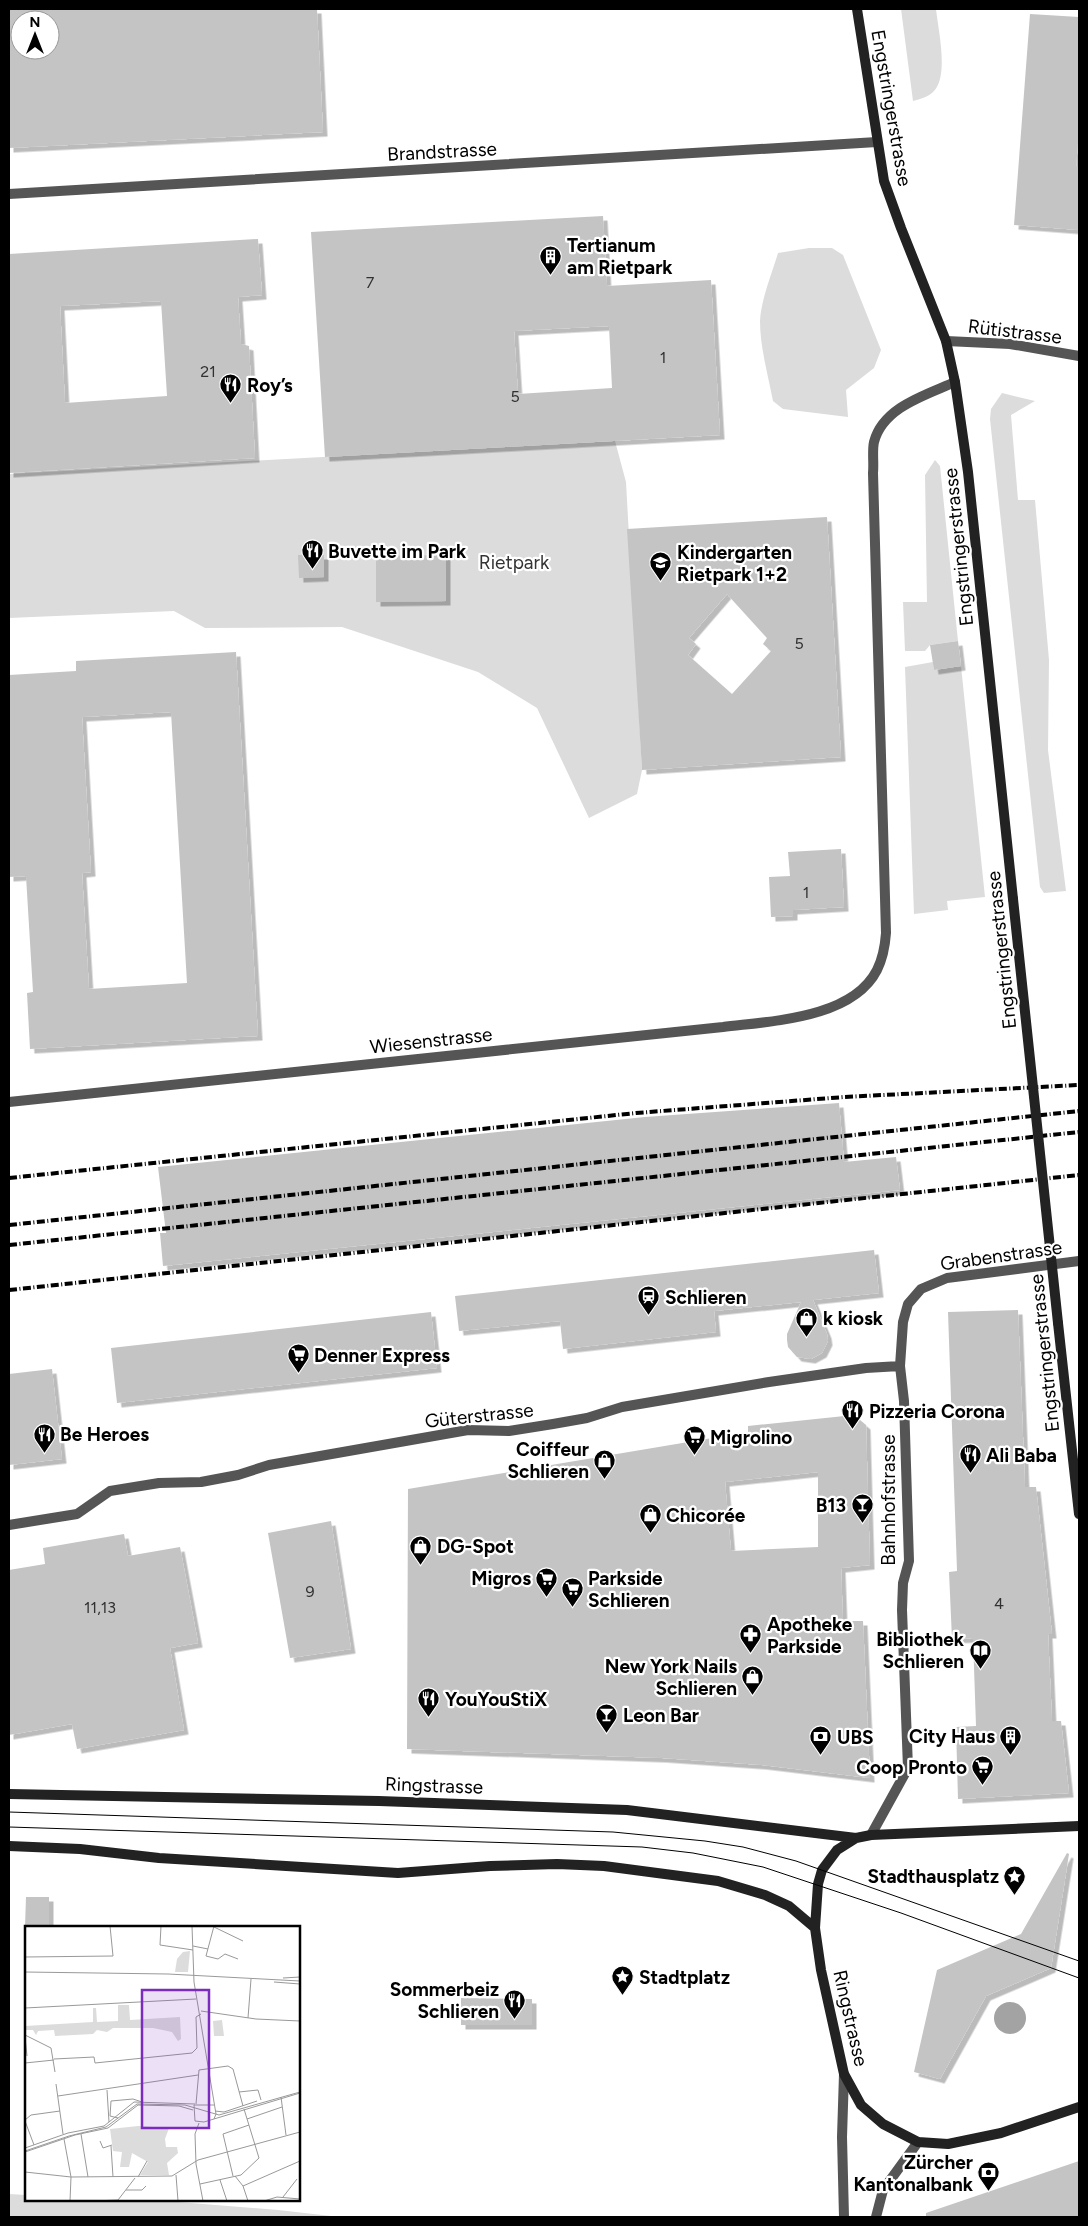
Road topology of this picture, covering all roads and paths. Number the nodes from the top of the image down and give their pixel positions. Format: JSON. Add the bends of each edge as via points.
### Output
{"nodes":[{"id":1,"x":857,"y":9,"type":"edge"},
{"id":2,"x":877,"y":142,"type":"junction"},
{"id":3,"x":9,"y":194,"type":"edge"},
{"id":4,"x":946,"y":341,"type":"junction"},
{"id":5,"x":1079,"y":356,"type":"edge"},
{"id":6,"x":955,"y":382,"type":"junction"},
{"id":7,"x":9,"y":1102,"type":"edge"},
{"id":8,"x":1079,"y":1261,"type":"edge"},
{"id":9,"x":900,"y":1366,"type":"junction"},
{"id":10,"x":1079,"y":1514,"type":"edge"},
{"id":11,"x":9,"y":1525,"type":"edge"},
{"id":12,"x":9,"y":1794,"type":"edge"},
{"id":13,"x":1079,"y":1826,"type":"edge"},
{"id":14,"x":871,"y":1835,"type":"junction"},
{"id":15,"x":856,"y":1838,"type":"junction"},
{"id":16,"x":9,"y":1846,"type":"edge"},
{"id":17,"x":815,"y":1928,"type":"junction"},
{"id":18,"x":844,"y":2074,"type":"junction"},
{"id":19,"x":1079,"y":2107,"type":"edge"},
{"id":20,"x":918,"y":2142,"type":"junction"},
{"id":21,"x":844,"y":2217,"type":"edge"},
{"id":22,"x":876,"y":2217,"type":"edge"}],
"edges":[{"from":1,"to":2,"type":"main road","name":"Engstringerstrasse"},
{"from":2,"to":3,"type":"street","name":"Brandstrasse"},
{"from":2,"to":4,"type":"main road","name":"Engstringerstrasse","via":[[884,181]]},
{"from":4,"to":5,"type":"street","name":"Rütistrasse","via":[[1010,344]]},
{"from":4,"to":6,"type":"main road","name":"Engstringerstrasse"},
{"from":6,"to":7,"type":"street","name":"Wiesenstrasse","via":[[902,406],[880,428],[874,442],[886,933],[884,954],[876,972],[853,996],[814,1013],[723,1027]]},
{"from":6,"to":10,"type":"main road","name":"Engstringerstrasse","bridge":true,"via":[[969,482]]},
{"from":8,"to":9,"type":"street","name":"Grabenstrasse","via":[[962,1275],[933,1282],[921,1289],[908,1304],[903,1322]]},
{"from":9,"to":11,"type":"street","name":"Güterstrasse","via":[[761,1383],[509,1431],[468,1430],[269,1465],[201,1482],[159,1483],[110,1492],[77,1514]]},
{"from":9,"to":14,"type":"street","name":"Bahnhofstrasse","via":[[909,1561],[903,1583],[902,1610],[908,1768]]},
{"from":12,"to":15,"type":"main road","name":"Ringstrasse","via":[[379,1801],[627,1810]]},
{"from":13,"to":14,"type":"main road","name":"Ringstrasse"},
{"from":14,"to":15,"type":"main road","name":"Ringstrasse"},
{"from":15,"to":17,"type":"main road","name":"Ringstrasse","via":[[837,1850],[822,1870]]},
{"from":16,"to":17,"type":"main road","via":[[398,1872],[558,1864],[604,1866],[718,1881],[789,1906]]},
{"from":17,"to":18,"type":"main road","name":"Ringstrasse"},
{"from":18,"to":20,"type":"main road","name":"Ringstrasse","via":[[861,2105],[883,2124]]},
{"from":18,"to":21,"type":"street"},
{"from":19,"to":20,"type":"main road","via":[[1002,2133],[948,2144]]},
{"from":20,"to":22,"type":"street","via":[[883,2190]]}]}
